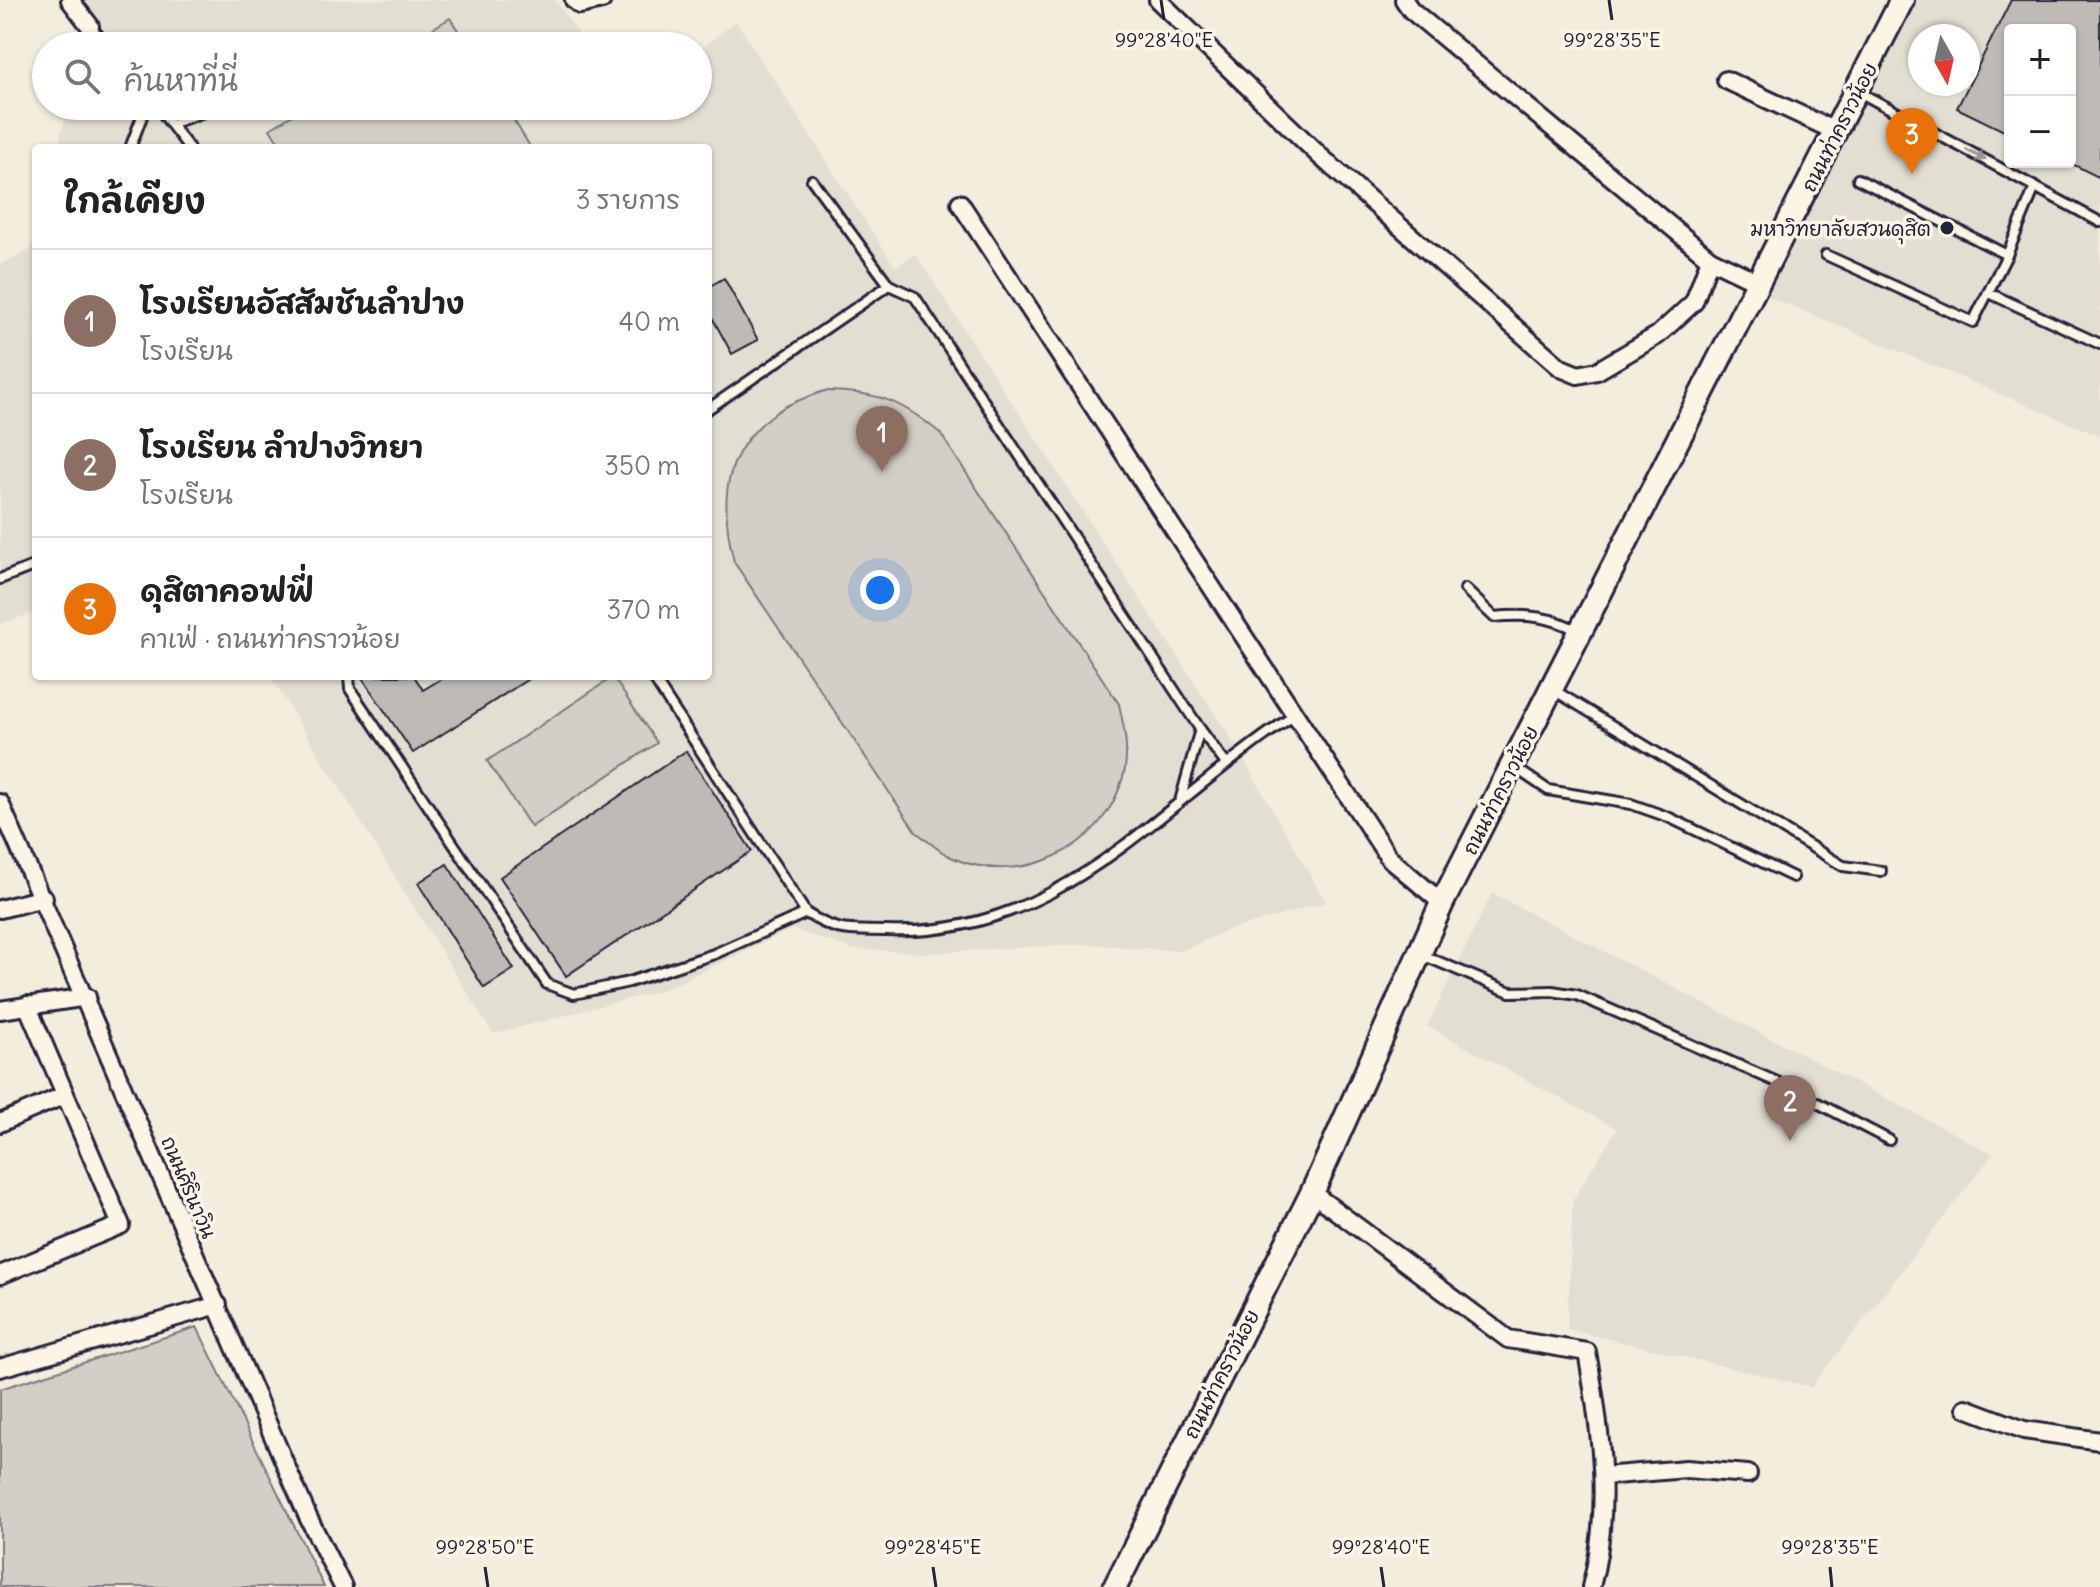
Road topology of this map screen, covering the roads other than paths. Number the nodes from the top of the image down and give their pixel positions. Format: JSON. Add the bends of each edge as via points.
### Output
{"nodes":[{"id":1,"x":70,"y":0,"type":"edge"},
{"id":2,"x":574,"y":0,"type":"edge"},
{"id":3,"x":602,"y":0,"type":"edge"},
{"id":4,"x":1158,"y":0,"type":"edge"},
{"id":5,"x":1404,"y":0,"type":"edge"},
{"id":6,"x":1902,"y":0,"type":"edge"},
{"id":7,"x":90,"y":26,"type":"joint"},
{"id":8,"x":95,"y":32,"type":"edge"},
{"id":9,"x":1726,"y":80,"type":"dead end"},
{"id":10,"x":1858,"y":92,"type":"junction"},
{"id":11,"x":141,"y":120,"type":"edge"},
{"id":12,"x":168,"y":120,"type":"edge"},
{"id":13,"x":182,"y":120,"type":"edge"},
{"id":14,"x":171,"y":124,"type":"junction"},
{"id":15,"x":1837,"y":132,"type":"junction"},
{"id":16,"x":132,"y":144,"type":"edge"},
{"id":17,"x":186,"y":144,"type":"edge"},
{"id":18,"x":1858,"y":179,"type":"dead end"},
{"id":19,"x":812,"y":180,"type":"dead end"},
{"id":20,"x":2035,"y":187,"type":"junction"},
{"id":21,"x":960,"y":203,"type":"dead end"},
{"id":22,"x":2100,"y":222,"type":"edge"},
{"id":23,"x":1826,"y":255,"type":"dead end"},
{"id":24,"x":2007,"y":255,"type":"junction"},
{"id":25,"x":1710,"y":259,"type":"junction"},
{"id":26,"x":1760,"y":283,"type":"junction"},
{"id":27,"x":889,"y":285,"type":"junction"},
{"id":28,"x":1989,"y":293,"type":"junction"},
{"id":29,"x":2100,"y":344,"type":"edge"},
{"id":30,"x":712,"y":406,"type":"edge"},
{"id":31,"x":32,"y":567,"type":"edge"},
{"id":32,"x":0,"y":579,"type":"edge"},
{"id":33,"x":1465,"y":589,"type":"dead end"},
{"id":34,"x":1581,"y":632,"type":"junction"},
{"id":35,"x":349,"y":680,"type":"edge"},
{"id":36,"x":655,"y":680,"type":"edge"},
{"id":37,"x":1552,"y":689,"type":"junction"},
{"id":38,"x":1295,"y":715,"type":"junction"},
{"id":39,"x":1200,"y":729,"type":"junction"},
{"id":40,"x":1226,"y":764,"type":"junction"},
{"id":41,"x":1513,"y":766,"type":"junction"},
{"id":42,"x":1180,"y":802,"type":"junction"},
{"id":43,"x":0,"y":803,"type":"edge"},
{"id":44,"x":1881,"y":871,"type":"dead end"},
{"id":45,"x":1793,"y":877,"type":"dead end"},
{"id":46,"x":44,"y":898,"type":"junction"},
{"id":47,"x":1442,"y":903,"type":"junction"},
{"id":48,"x":0,"y":909,"type":"edge"},
{"id":49,"x":806,"y":913,"type":"junction"},
{"id":50,"x":1420,"y":954,"type":"junction"},
{"id":51,"x":87,"y":997,"type":"junction"},
{"id":52,"x":27,"y":1005,"type":"junction"},
{"id":53,"x":0,"y":1010,"type":"edge"},
{"id":54,"x":65,"y":1095,"type":"junction"},
{"id":55,"x":0,"y":1123,"type":"edge"},
{"id":56,"x":1889,"y":1140,"type":"dead end"},
{"id":57,"x":1312,"y":1193,"type":"junction"},
{"id":58,"x":0,"y":1275,"type":"edge"},
{"id":59,"x":218,"y":1305,"type":"junction"},
{"id":60,"x":0,"y":1368,"type":"edge"},
{"id":61,"x":1966,"y":1408,"type":"dead end"},
{"id":62,"x":2100,"y":1441,"type":"edge"},
{"id":63,"x":1748,"y":1474,"type":"dead end"},
{"id":64,"x":1603,"y":1476,"type":"junction"},
{"id":65,"x":343,"y":1587,"type":"edge"},
{"id":66,"x":1115,"y":1587,"type":"edge"},
{"id":67,"x":1591,"y":1587,"type":"edge"}],
"edges":[{"from":1,"to":7,"type":"street"},
{"from":2,"to":3,"type":"street","via":[[580,5]]},
{"from":4,"to":25,"type":"street","via":[[1321,157],[1561,368],[1578,375],[1597,371],[1658,335],[1694,302]]},
{"from":5,"to":25,"type":"street"},
{"from":6,"to":10,"type":"street","name":"ถนนท่าคราวน้อย"},
{"from":7,"to":8,"type":"lane"},
{"from":9,"to":15,"type":"street"},
{"from":10,"to":15,"type":"street","name":"ถนนท่าคราวน้อย"},
{"from":10,"to":20,"type":"lane","one_way":true},
{"from":11,"to":16,"type":"lane"},
{"from":12,"to":14,"type":"lane"},
{"from":13,"to":14,"type":"lane"},
{"from":14,"to":17,"type":"lane"},
{"from":15,"to":26,"type":"street","name":"ถนนท่าคราวน้อย"},
{"from":18,"to":24,"type":"lane"},
{"from":19,"to":27,"type":"lane"},
{"from":20,"to":22,"type":"lane"},
{"from":20,"to":24,"type":"lane"},
{"from":21,"to":38,"type":"street"},
{"from":23,"to":28,"type":"lane","via":[[1973,322]]},
{"from":24,"to":28,"type":"lane"},
{"from":25,"to":26,"type":"street"},
{"from":26,"to":34,"type":"street","name":"ถนนท่าคราวน้อย"},
{"from":27,"to":30,"type":"lane"},
{"from":27,"to":39,"type":"lane","via":[[915,297]]},
{"from":28,"to":29,"type":"lane"},
{"from":31,"to":32,"type":"lane"},
{"from":33,"to":34,"type":"lane","via":[[1494,617],[1558,619]]},
{"from":34,"to":37,"type":"street","name":"ถนนท่าคราวน้อย"},
{"from":35,"to":49,"type":"lane","via":[[350,689],[547,984],[574,994],[629,982],[714,954]]},
{"from":36,"to":49,"type":"lane"},
{"from":37,"to":41,"type":"street","name":"ถนนท่าคราวน้อย"},
{"from":37,"to":44,"type":"lane","via":[[1843,866]]},
{"from":38,"to":40,"type":"lane"},
{"from":38,"to":47,"type":"street","via":[[1389,858]]},
{"from":39,"to":40,"type":"lane"},
{"from":39,"to":42,"type":"lane"},
{"from":40,"to":42,"type":"lane"},
{"from":41,"to":45,"type":"lane","via":[[1548,790],[1631,804],[1668,817]]},
{"from":41,"to":47,"type":"street","name":"ถนนท่าคราวน้อย"},
{"from":42,"to":49,"type":"lane","via":[[1061,891],[991,920],[916,933],[831,929]]},
{"from":43,"to":46,"type":"street","name":"ถนนศิรินาวิน"},
{"from":46,"to":48,"type":"street"},
{"from":46,"to":51,"type":"street","name":"ถนนศิรินาวิน"},
{"from":47,"to":50,"type":"street","name":"ถนนท่าคราวน้อย"},
{"from":50,"to":56,"type":"lane","via":[[1510,992],[1577,995],[1777,1082]]},
{"from":50,"to":57,"type":"street","name":"ถนนท่าคราวน้อย"},
{"from":51,"to":52,"type":"street"},
{"from":51,"to":59,"type":"street","name":"ถนนศิรินาวิน"},
{"from":52,"to":53,"type":"street"},
{"from":52,"to":54,"type":"street"},
{"from":54,"to":55,"type":"street"},
{"from":54,"to":58,"type":"street","via":[[121,1225]]},
{"from":57,"to":64,"type":"street","via":[[1508,1339],[1587,1352]]},
{"from":57,"to":66,"type":"street","name":"ถนนท่าคราวน้อย"},
{"from":59,"to":60,"type":"street"},
{"from":59,"to":65,"type":"street","name":"ถนนศิรินาวิน"},
{"from":61,"to":62,"type":"street","via":[[2024,1430]]},
{"from":63,"to":64,"type":"street","via":[[1686,1469]]},
{"from":64,"to":67,"type":"street","via":[[1604,1506]]}]}
